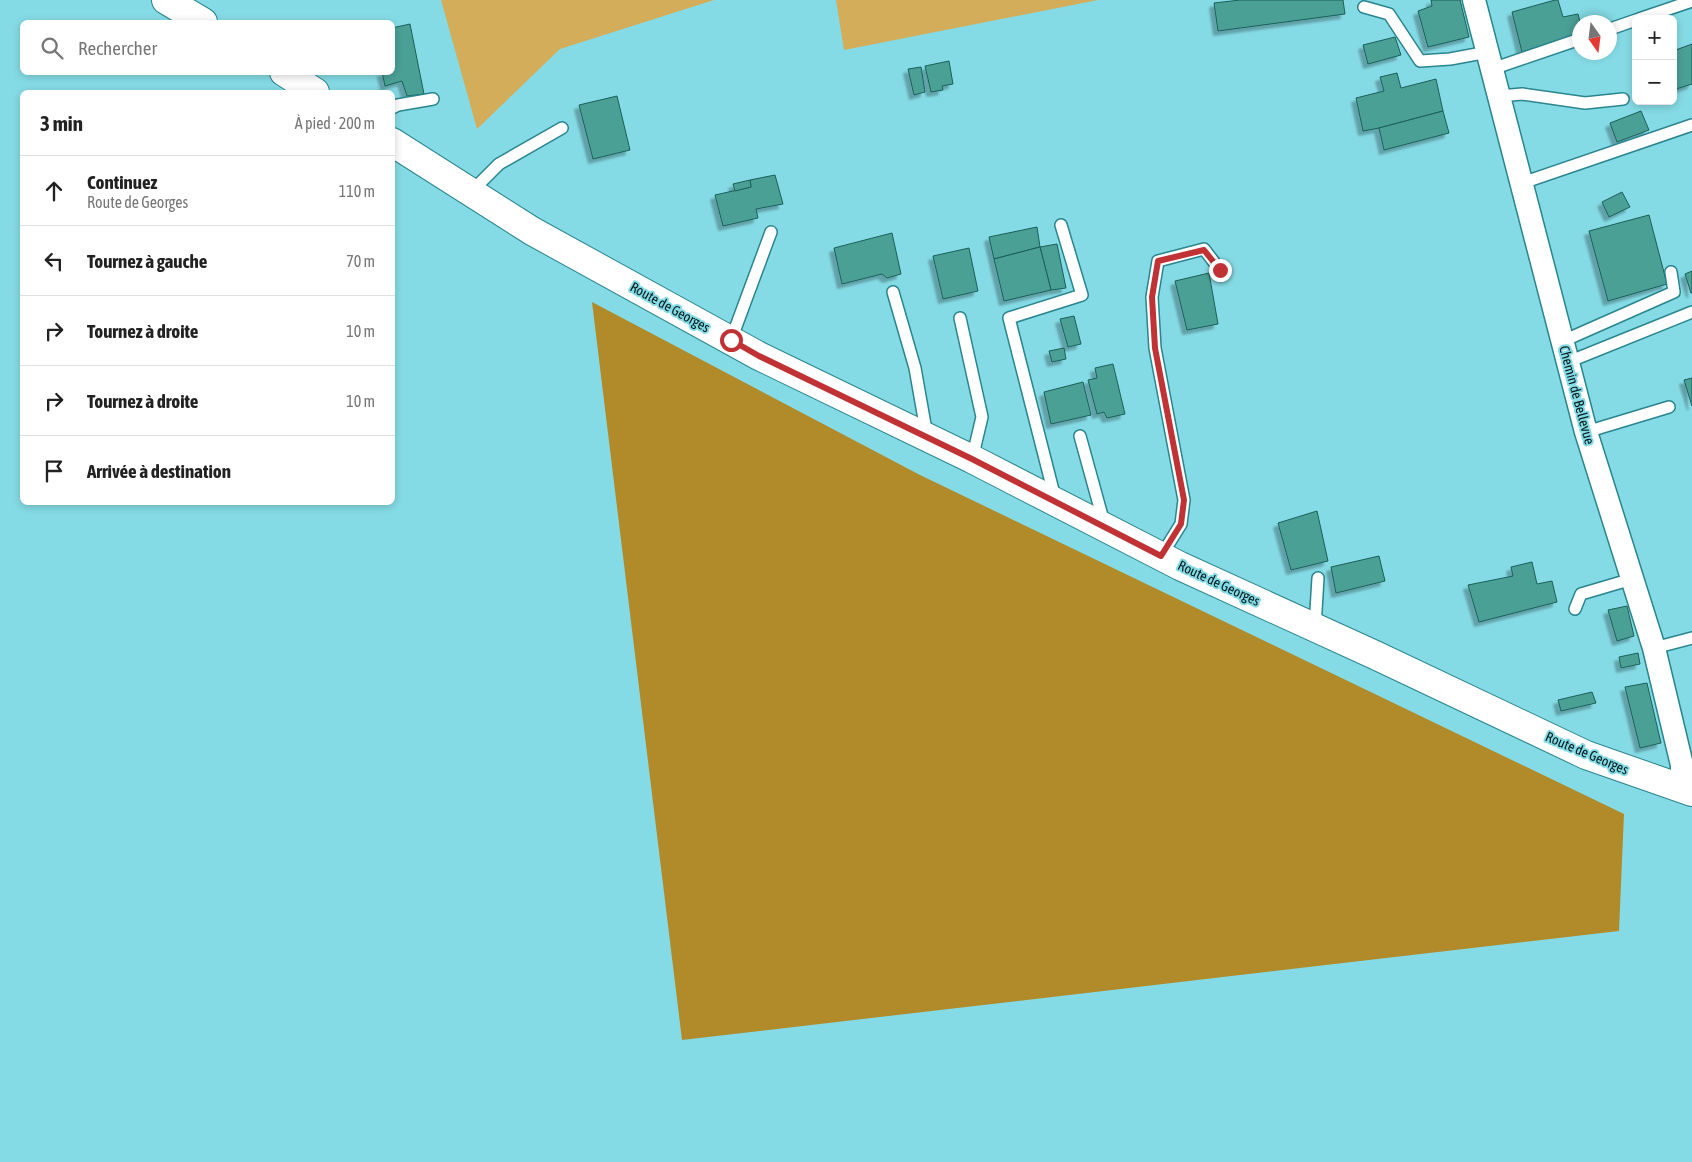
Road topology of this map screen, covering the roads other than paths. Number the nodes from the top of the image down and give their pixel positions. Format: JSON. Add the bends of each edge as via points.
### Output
{"nodes":[{"id":1,"x":1474,"y":0,"type":"edge"},
{"id":2,"x":171,"y":1,"type":"edge"},
{"id":3,"x":1692,"y":1,"type":"edge"},
{"id":4,"x":1364,"y":7,"type":"dead end"},
{"id":5,"x":1649,"y":15,"type":"edge"},
{"id":6,"x":200,"y":20,"type":"edge"},
{"id":7,"x":1632,"y":21,"type":"edge"},
{"id":8,"x":1617,"y":26,"type":"edge"},
{"id":9,"x":1572,"y":41,"type":"edge"},
{"id":10,"x":1490,"y":61,"type":"junction"},
{"id":11,"x":289,"y":75,"type":"edge"},
{"id":12,"x":312,"y":90,"type":"edge"},
{"id":13,"x":1500,"y":96,"type":"junction"},
{"id":14,"x":433,"y":99,"type":"dead end"},
{"id":15,"x":1624,"y":99,"type":"dead end"},
{"id":16,"x":395,"y":106,"type":"edge"},
{"id":17,"x":1692,"y":125,"type":"edge"},
{"id":18,"x":562,"y":128,"type":"dead end"},
{"id":19,"x":395,"y":144,"type":"edge"},
{"id":20,"x":1522,"y":183,"type":"junction"},
{"id":21,"x":471,"y":192,"type":"junction"},
{"id":22,"x":1062,"y":225,"type":"dead end"},
{"id":23,"x":771,"y":232,"type":"dead end"},
{"id":24,"x":1220,"y":270,"type":"dead end"},
{"id":25,"x":1672,"y":272,"type":"dead end"},
{"id":26,"x":893,"y":292,"type":"dead end"},
{"id":27,"x":1692,"y":312,"type":"edge"},
{"id":28,"x":960,"y":318,"type":"dead end"},
{"id":29,"x":731,"y":340,"type":"junction"},
{"id":30,"x":1562,"y":341,"type":"junction"},
{"id":31,"x":1568,"y":362,"type":"junction"},
{"id":32,"x":1669,"y":407,"type":"dead end"},
{"id":33,"x":1586,"y":432,"type":"junction"},
{"id":34,"x":1080,"y":436,"type":"dead end"},
{"id":35,"x":927,"y":438,"type":"junction"},
{"id":36,"x":972,"y":459,"type":"junction"},
{"id":37,"x":1056,"y":502,"type":"junction"},
{"id":38,"x":1105,"y":528,"type":"junction"},
{"id":39,"x":1161,"y":556,"type":"junction"},
{"id":40,"x":1318,"y":578,"type":"dead end"},
{"id":41,"x":1632,"y":579,"type":"junction"},
{"id":42,"x":1575,"y":608,"type":"dead end"},
{"id":43,"x":1314,"y":627,"type":"junction"},
{"id":44,"x":1692,"y":638,"type":"edge"},
{"id":45,"x":1654,"y":648,"type":"junction"},
{"id":46,"x":1687,"y":791,"type":"edge"}],
"edges":[{"from":1,"to":10,"type":"street","name":"Chemin de Bellevue"},
{"from":2,"to":6,"type":"street"},
{"from":3,"to":5,"type":"lane"},
{"from":4,"to":10,"type":"lane","via":[[1389,14],[1420,61]]},
{"from":7,"to":8,"type":"lane"},
{"from":9,"to":10,"type":"lane"},
{"from":10,"to":13,"type":"street","name":"Chemin de Bellevue"},
{"from":11,"to":12,"type":"street"},
{"from":13,"to":15,"type":"lane","via":[[1522,94],[1585,103]]},
{"from":13,"to":20,"type":"street","name":"Chemin de Bellevue"},
{"from":14,"to":16,"type":"lane"},
{"from":17,"to":20,"type":"lane"},
{"from":18,"to":21,"type":"lane","via":[[499,164]]},
{"from":19,"to":21,"type":"street","name":"Route de Georges"},
{"from":20,"to":30,"type":"street","name":"Chemin de Bellevue"},
{"from":21,"to":29,"type":"street","name":"Route de Georges","via":[[532,231]]},
{"from":22,"to":37,"type":"lane","via":[[1082,294],[1009,318]]},
{"from":23,"to":29,"type":"lane"},
{"from":24,"to":39,"type":"lane","via":[[1204,250],[1158,261],[1152,297],[1155,348],[1184,500],[1181,524]]},
{"from":25,"to":30,"type":"lane","via":[[1674,292]]},
{"from":26,"to":35,"type":"lane","via":[[915,368]]},
{"from":27,"to":31,"type":"lane"},
{"from":28,"to":36,"type":"lane","via":[[982,417]]},
{"from":29,"to":35,"type":"street","name":"Route de Georges"},
{"from":30,"to":31,"type":"street","name":"Chemin de Bellevue"},
{"from":31,"to":33,"type":"street","name":"Chemin de Bellevue"},
{"from":32,"to":33,"type":"lane"},
{"from":33,"to":41,"type":"street","name":"Chemin de Bellevue"},
{"from":34,"to":38,"type":"lane"},
{"from":35,"to":36,"type":"street","name":"Route de Georges"},
{"from":36,"to":37,"type":"street","name":"Route de Georges"},
{"from":37,"to":38,"type":"street","name":"Route de Georges"},
{"from":38,"to":39,"type":"street","name":"Route de Georges"},
{"from":39,"to":43,"type":"street","name":"Route de Georges"},
{"from":40,"to":43,"type":"lane"},
{"from":41,"to":42,"type":"lane","via":[[1581,594]]},
{"from":41,"to":45,"type":"street","name":"Chemin de Bellevue"},
{"from":43,"to":46,"type":"street","name":"Route de Georges","via":[[1586,755]]},
{"from":44,"to":45,"type":"lane"},
{"from":45,"to":46,"type":"street","name":"Chemin de Bellevue"}]}
